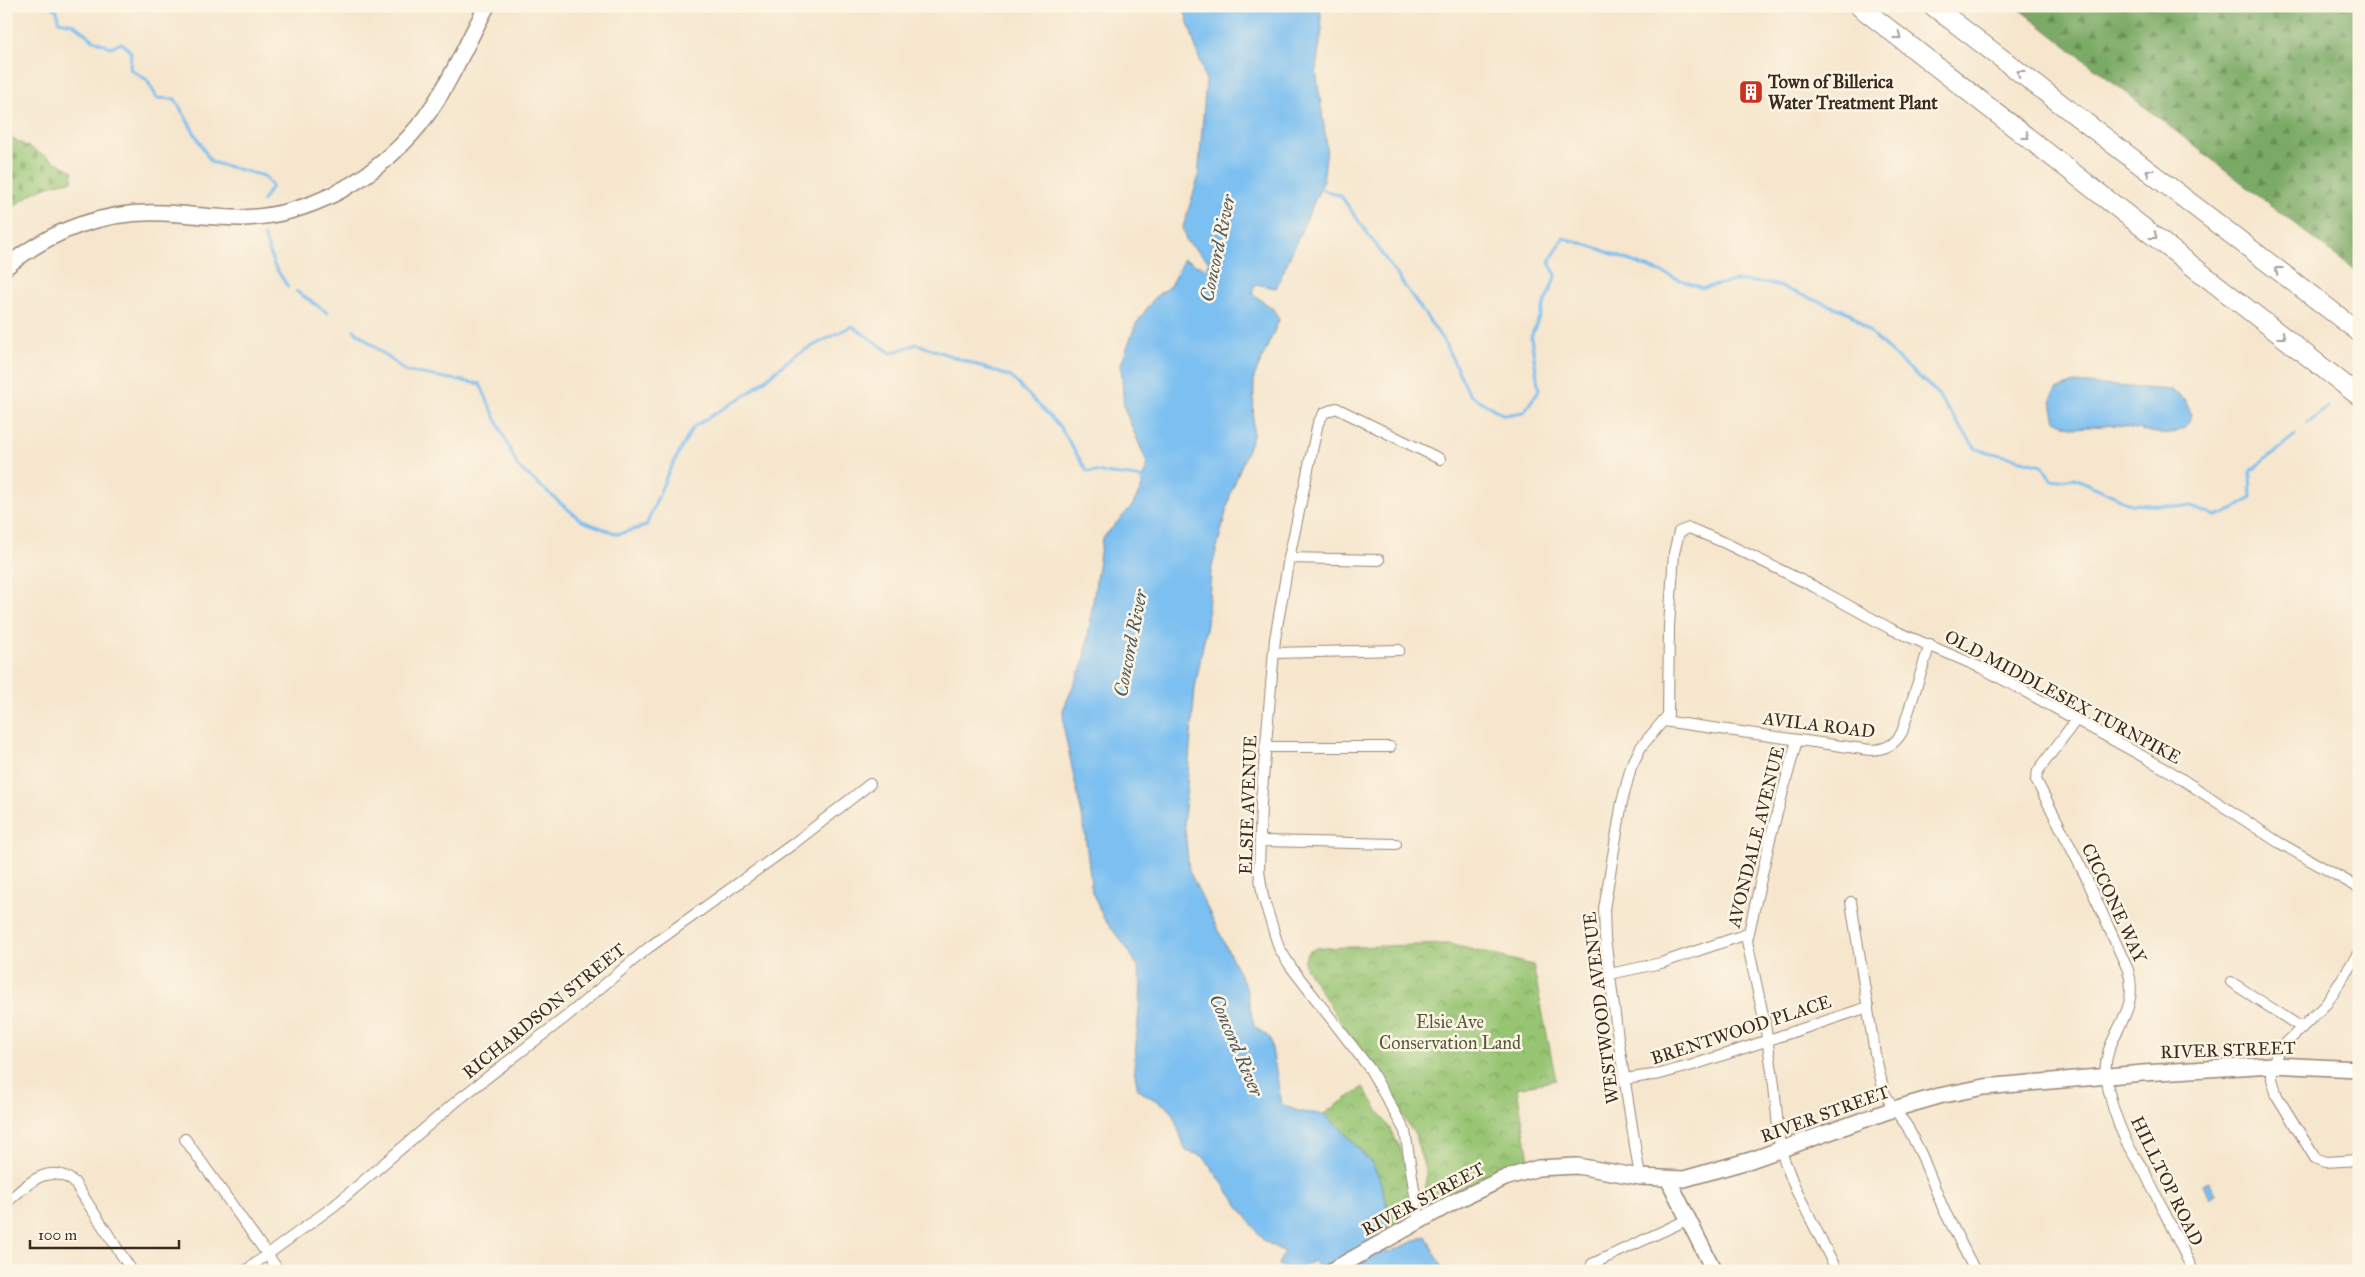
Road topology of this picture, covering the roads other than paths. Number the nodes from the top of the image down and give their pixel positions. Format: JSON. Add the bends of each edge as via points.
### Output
{"nodes":[{"id":1,"x":487,"y":6,"type":"edge"},
{"id":2,"x":1859,"y":6,"type":"edge"},
{"id":3,"x":1933,"y":6,"type":"edge"},
{"id":4,"x":6,"y":267,"type":"edge"},
{"id":5,"x":2359,"y":332,"type":"edge"},
{"id":6,"x":2359,"y":396,"type":"edge"},
{"id":7,"x":1440,"y":459,"type":"dead end"},
{"id":8,"x":1689,"y":528,"type":"joint"},
{"id":9,"x":1289,"y":558,"type":"junction"},
{"id":10,"x":1379,"y":560,"type":"dead end"},
{"id":11,"x":1930,"y":644,"type":"junction"},
{"id":12,"x":1399,"y":650,"type":"dead end"},
{"id":13,"x":1274,"y":653,"type":"junction"},
{"id":14,"x":2076,"y":720,"type":"junction"},
{"id":15,"x":1663,"y":721,"type":"junction"},
{"id":16,"x":1797,"y":740,"type":"junction"},
{"id":17,"x":1266,"y":747,"type":"junction"},
{"id":18,"x":1390,"y":747,"type":"dead end"},
{"id":19,"x":870,"y":784,"type":"dead end"},
{"id":20,"x":1260,"y":841,"type":"junction"},
{"id":21,"x":1396,"y":844,"type":"dead end"},
{"id":22,"x":2359,"y":888,"type":"edge"},
{"id":23,"x":1851,"y":902,"type":"dead end"},
{"id":24,"x":1747,"y":934,"type":"junction"},
{"id":25,"x":2359,"y":952,"type":"edge"},
{"id":26,"x":1610,"y":974,"type":"junction"},
{"id":27,"x":2231,"y":982,"type":"dead end"},
{"id":28,"x":1868,"y":1007,"type":"junction"},
{"id":29,"x":2302,"y":1028,"type":"junction"},
{"id":30,"x":1767,"y":1039,"type":"junction"},
{"id":31,"x":2272,"y":1065,"type":"junction"},
{"id":32,"x":2359,"y":1069,"type":"edge"},
{"id":33,"x":2106,"y":1076,"type":"junction"},
{"id":34,"x":1624,"y":1079,"type":"junction"},
{"id":35,"x":1894,"y":1109,"type":"junction"},
{"id":36,"x":185,"y":1139,"type":"dead end"},
{"id":37,"x":1780,"y":1149,"type":"junction"},
{"id":38,"x":2359,"y":1160,"type":"edge"},
{"id":39,"x":1640,"y":1177,"type":"junction"},
{"id":40,"x":1668,"y":1179,"type":"junction"},
{"id":41,"x":6,"y":1202,"type":"edge"},
{"id":42,"x":1689,"y":1219,"type":"junction"},
{"id":43,"x":1419,"y":1220,"type":"junction"},
{"id":44,"x":268,"y":1255,"type":"junction"},
{"id":45,"x":1592,"y":1264,"type":"dead end"},
{"id":46,"x":132,"y":1271,"type":"edge"},
{"id":47,"x":245,"y":1271,"type":"edge"},
{"id":48,"x":279,"y":1271,"type":"edge"},
{"id":49,"x":1331,"y":1271,"type":"edge"},
{"id":50,"x":1714,"y":1271,"type":"edge"},
{"id":51,"x":1837,"y":1271,"type":"edge"},
{"id":52,"x":1974,"y":1271,"type":"edge"},
{"id":53,"x":2193,"y":1271,"type":"edge"}],
"edges":[{"from":1,"to":4,"type":"main road","via":[[431,110],[385,161],[359,181],[313,203],[280,213],[243,218],[145,212],[100,218],[52,236]]},
{"from":2,"to":6,"type":"highway","one_way":true},
{"from":5,"to":3,"type":"highway","one_way":true},
{"from":7,"to":9,"type":"street","name":"ELSIE AVENUE","via":[[1344,411],[1336,408],[1324,413],[1314,434]]},
{"from":8,"to":11,"type":"street","name":"OLD MIDDLESEX TURNPIKE","via":[[1786,573],[1891,629]]},
{"from":8,"to":15,"type":"street","name":"WESTWOOD AVENUE","via":[[1679,532],[1675,541],[1669,626],[1669,706]]},
{"from":9,"to":10,"type":"street"},
{"from":9,"to":13,"type":"street","name":"ELSIE AVENUE"},
{"from":11,"to":14,"type":"street","name":"OLD MIDDLESEX TURNPIKE","via":[[1984,669]]},
{"from":11,"to":16,"type":"street","name":"AVILA ROAD","via":[[1902,732],[1893,744],[1875,750]]},
{"from":12,"to":13,"type":"street"},
{"from":13,"to":17,"type":"street","name":"ELSIE AVENUE"},
{"from":14,"to":22,"type":"street","name":"OLD MIDDLESEX TURNPIKE","via":[[2171,772],[2278,842]]},
{"from":14,"to":33,"type":"street","name":"CICCONE WAY","via":[[2036,776],[2130,975],[2129,1007],[2109,1051]]},
{"from":15,"to":16,"type":"street","name":"AVILA ROAD"},
{"from":15,"to":26,"type":"street","name":"WESTWOOD AVENUE","via":[[1637,753],[1622,802],[1604,909]]},
{"from":16,"to":24,"type":"street","name":"AVONDALE AVENUE"},
{"from":17,"to":18,"type":"street"},
{"from":17,"to":20,"type":"street","name":"ELSIE AVENUE"},
{"from":19,"to":44,"type":"street","name":"RICHARDSON STREET","via":[[793,844],[648,948],[458,1100],[334,1206]]},
{"from":20,"to":21,"type":"street"},
{"from":20,"to":43,"type":"street","name":"ELSIE AVENUE","via":[[1259,871],[1263,897],[1279,948],[1370,1069],[1405,1131]]},
{"from":23,"to":28,"type":"street"},
{"from":24,"to":26,"type":"street","via":[[1661,964]]},
{"from":24,"to":30,"type":"street","name":"AVONDALE AVENUE"},
{"from":25,"to":29,"type":"street","via":[[2326,1004]]},
{"from":26,"to":34,"type":"street","name":"WESTWOOD AVENUE"},
{"from":27,"to":29,"type":"street"},
{"from":28,"to":30,"type":"street","name":"BRENTWOOD PLACE"},
{"from":28,"to":35,"type":"street","via":[[1880,1079]]},
{"from":29,"to":31,"type":"street","via":[[2279,1050]]},
{"from":30,"to":34,"type":"street","name":"BRENTWOOD PLACE","via":[[1660,1074]]},
{"from":30,"to":37,"type":"street","name":"AVONDALE AVENUE"},
{"from":31,"to":32,"type":"main road","name":"RIVER STREET"},
{"from":31,"to":33,"type":"main road","name":"RIVER STREET"},
{"from":31,"to":38,"type":"street","via":[[2277,1096],[2312,1155],[2325,1162]]},
{"from":33,"to":35,"type":"main road","name":"RIVER STREET","via":[[1984,1086]]},
{"from":33,"to":53,"type":"street","name":"HILLTOP ROAD","via":[[2122,1133]]},
{"from":34,"to":39,"type":"street","name":"WESTWOOD AVENUE"},
{"from":35,"to":37,"type":"main road","name":"RIVER STREET"},
{"from":35,"to":52,"type":"street","via":[[1910,1131]]},
{"from":36,"to":44,"type":"street"},
{"from":37,"to":40,"type":"main road","name":"RIVER STREET","via":[[1699,1176]]},
{"from":37,"to":51,"type":"street","name":"AVONDALE AVENUE","via":[[1795,1188]]},
{"from":39,"to":40,"type":"main road","name":"RIVER STREET"},
{"from":39,"to":43,"type":"main road","name":"RIVER STREET","via":[[1578,1166],[1538,1168],[1486,1186]]},
{"from":40,"to":42,"type":"main road"},
{"from":41,"to":46,"type":"street","via":[[41,1176],[60,1174],[74,1182]]},
{"from":42,"to":45,"type":"street"},
{"from":42,"to":50,"type":"main road"},
{"from":43,"to":49,"type":"main road","name":"RIVER STREET"},
{"from":44,"to":47,"type":"street","name":"RICHARDSON STREET"},
{"from":44,"to":48,"type":"street"}]}
